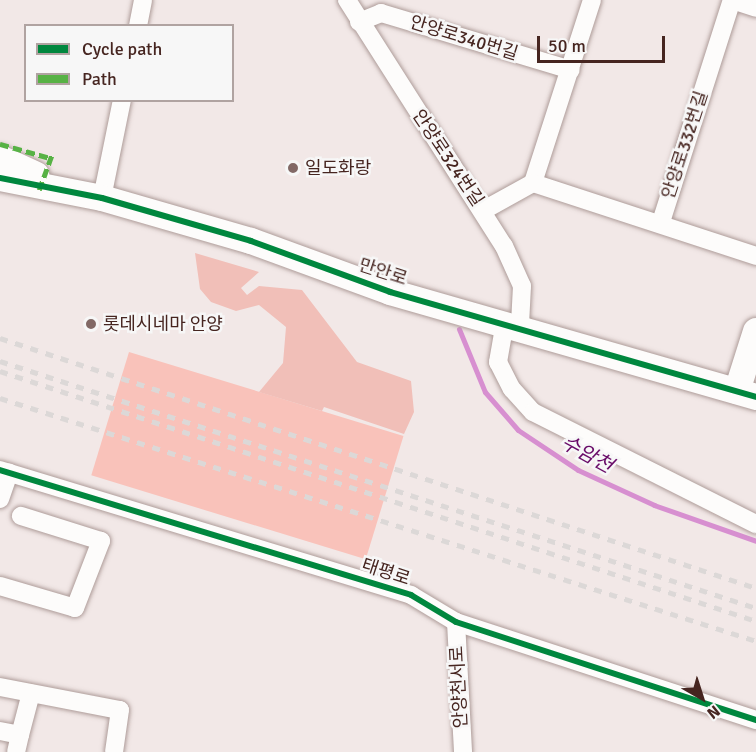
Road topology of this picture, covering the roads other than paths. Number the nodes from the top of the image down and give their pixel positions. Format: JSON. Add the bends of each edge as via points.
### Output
{"nodes":[{"id":1,"x":143,"y":0,"type":"edge"},
{"id":2,"x":347,"y":0,"type":"edge"},
{"id":3,"x":375,"y":0,"type":"edge"},
{"id":4,"x":592,"y":0,"type":"edge"},
{"id":5,"x":732,"y":0,"type":"edge"},
{"id":6,"x":756,"y":8,"type":"edge"},
{"id":7,"x":359,"y":22,"type":"junction"},
{"id":8,"x":138,"y":24,"type":"edge"},
{"id":9,"x":570,"y":70,"type":"junction"},
{"id":10,"x":121,"y":102,"type":"edge"},
{"id":11,"x":0,"y":158,"type":"edge"},
{"id":12,"x":0,"y":178,"type":"edge"},
{"id":13,"x":533,"y":183,"type":"junction"},
{"id":14,"x":92,"y":197,"type":"junction"},
{"id":15,"x":484,"y":210,"type":"junction"},
{"id":16,"x":661,"y":222,"type":"junction"},
{"id":17,"x":756,"y":256,"type":"edge"},
{"id":18,"x":512,"y":324,"type":"junction"},
{"id":19,"x":756,"y":331,"type":"edge"},
{"id":20,"x":747,"y":394,"type":"edge"},
{"id":21,"x":4,"y":471,"type":"edge"},
{"id":22,"x":0,"y":499,"type":"edge"},
{"id":23,"x":21,"y":516,"type":"dead end"},
{"id":24,"x":756,"y":524,"type":"edge"},
{"id":25,"x":0,"y":586,"type":"edge"},
{"id":26,"x":456,"y":622,"type":"junction"},
{"id":27,"x":0,"y":687,"type":"edge"},
{"id":28,"x":31,"y":693,"type":"junction"},
{"id":29,"x":756,"y":720,"type":"edge"},
{"id":30,"x":0,"y":731,"type":"edge"},
{"id":31,"x":18,"y":743,"type":"edge"},
{"id":32,"x":114,"y":752,"type":"edge"},
{"id":33,"x":462,"y":752,"type":"edge"}],
"edges":[{"from":1,"to":8,"type":"street"},
{"from":2,"to":7,"type":"street","name":"안양로324번길"},
{"from":3,"to":7,"type":"street"},
{"from":4,"to":9,"type":"street"},
{"from":5,"to":6,"type":"street","name":"안양로332번길"},
{"from":5,"to":16,"type":"street","name":"안양로332번길"},
{"from":7,"to":9,"type":"street","name":"안양로340번길","via":[[381,13]]},
{"from":7,"to":15,"type":"street","name":"안양로324번길"},
{"from":9,"to":13,"type":"street"},
{"from":10,"to":14,"type":"street"},
{"from":11,"to":14,"type":"street"},
{"from":12,"to":14,"type":"street","name":"만안로"},
{"from":13,"to":15,"type":"street"},
{"from":13,"to":16,"type":"street"},
{"from":14,"to":18,"type":"street","name":"만안로","via":[[251,241],[390,292]]},
{"from":15,"to":18,"type":"street","name":"안양로324번길","via":[[522,286]]},
{"from":16,"to":17,"type":"street"},
{"from":18,"to":20,"type":"street","name":"만안로"},
{"from":18,"to":24,"type":"street","name":"안양로324번길","via":[[497,345],[498,362],[533,412]]},
{"from":19,"to":20,"type":"street"},
{"from":21,"to":22,"type":"street"},
{"from":21,"to":26,"type":"street","name":"태평로","via":[[411,595]]},
{"from":23,"to":25,"type":"street","via":[[101,541],[75,608]]},
{"from":26,"to":29,"type":"street","name":"태평로"},
{"from":26,"to":33,"type":"street","name":"안양천서로"},
{"from":27,"to":28,"type":"street"},
{"from":28,"to":31,"type":"street"},
{"from":28,"to":32,"type":"street","via":[[120,710]]},
{"from":30,"to":31,"type":"street"}]}
